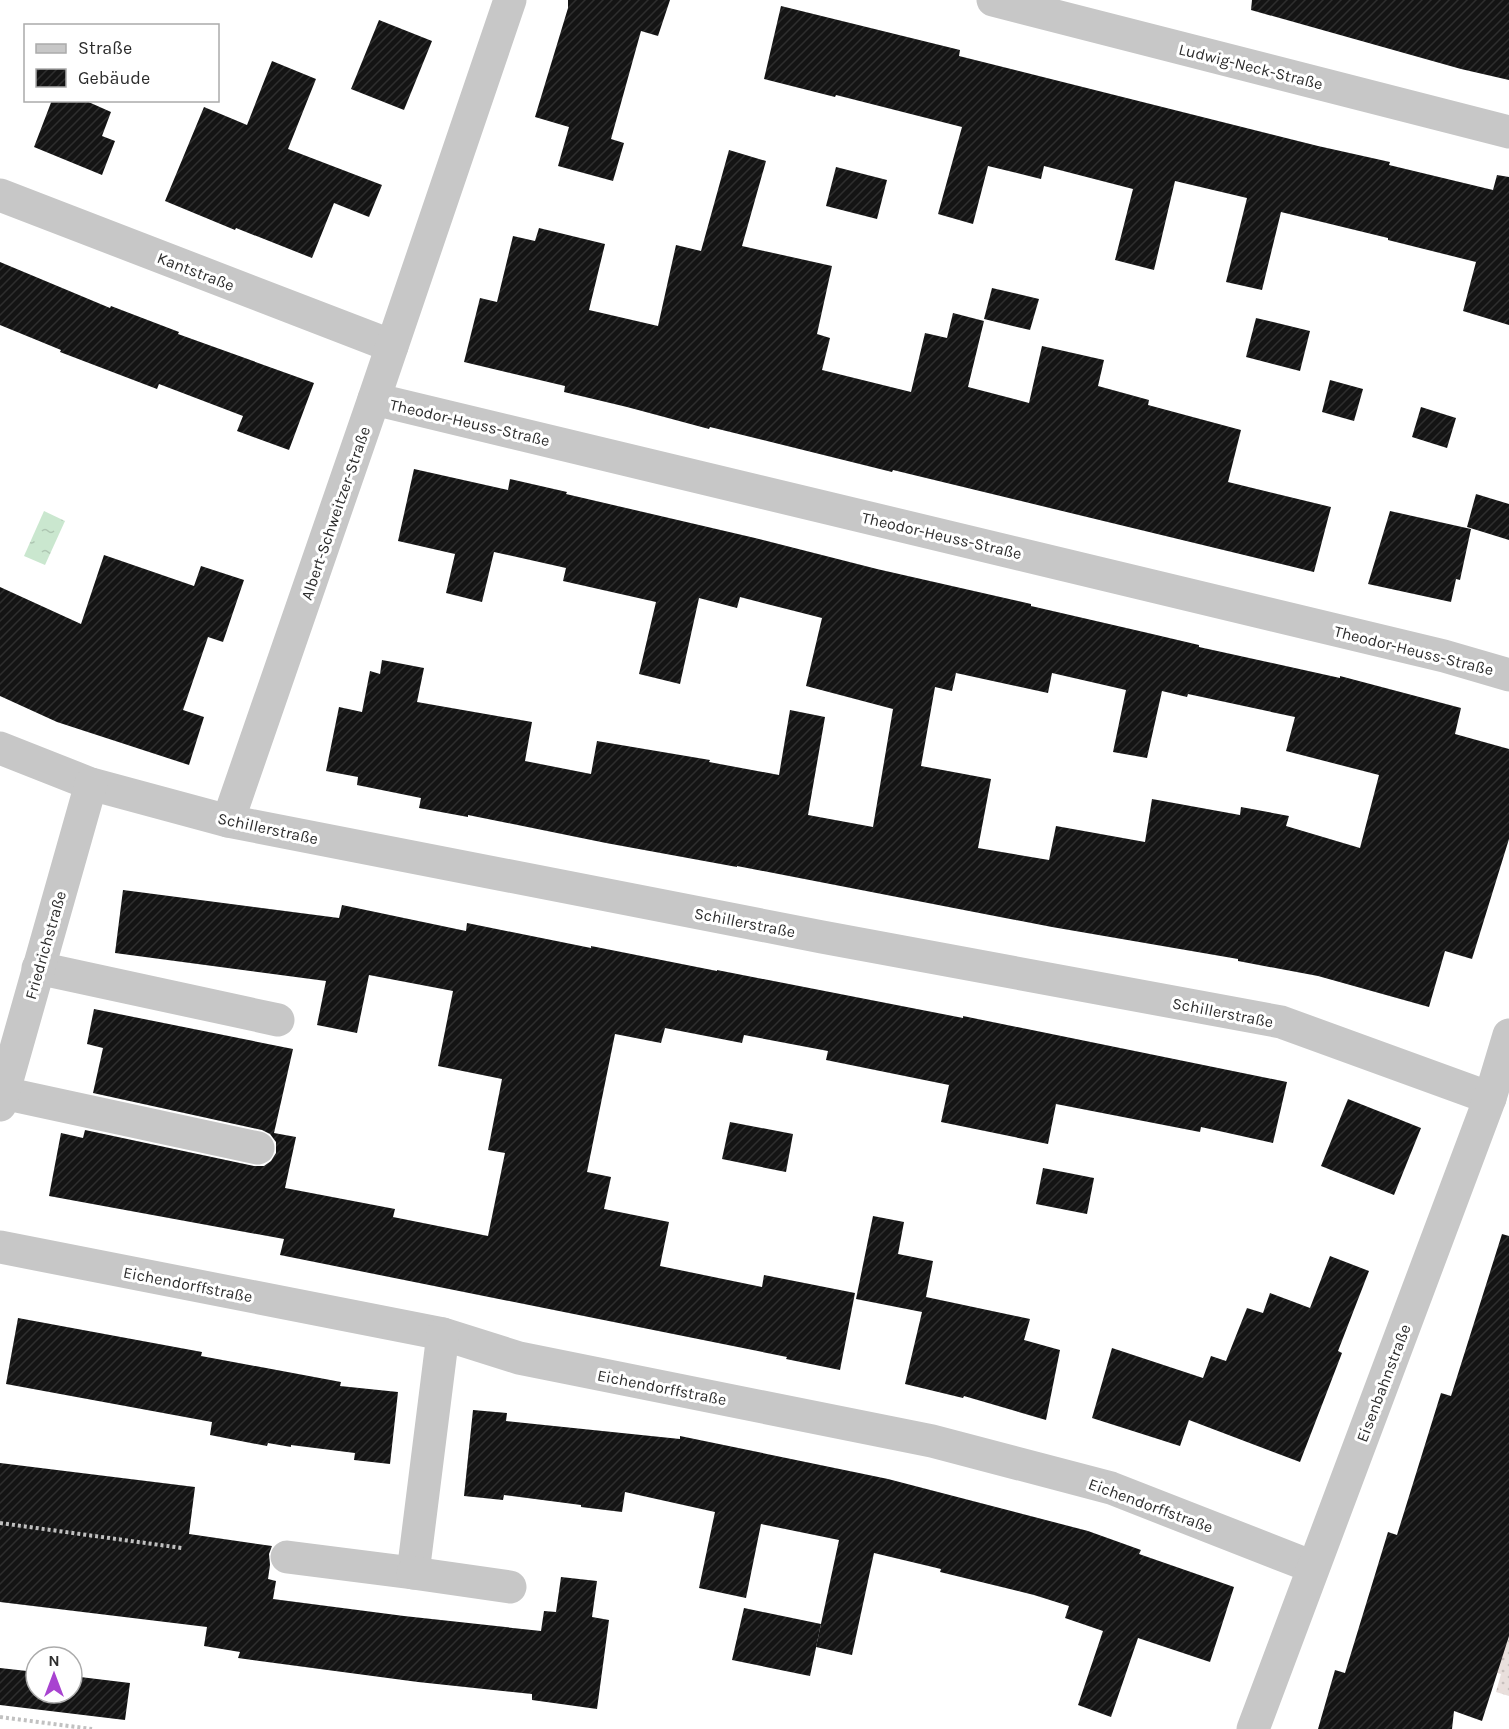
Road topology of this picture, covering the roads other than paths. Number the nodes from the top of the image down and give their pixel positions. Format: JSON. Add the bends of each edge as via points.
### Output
{"nodes":[{"id":1,"x":510,"y":0,"type":"edge"},
{"id":2,"x":993,"y":0,"type":"edge"},
{"id":3,"x":1509,"y":132,"type":"edge"},
{"id":4,"x":0,"y":195,"type":"edge"},
{"id":5,"x":392,"y":346,"type":"junction"},
{"id":6,"x":374,"y":399,"type":"junction"},
{"id":7,"x":1509,"y":675,"type":"edge"},
{"id":8,"x":0,"y":748,"type":"edge"},
{"id":9,"x":91,"y":784,"type":"junction"},
{"id":10,"x":228,"y":821,"type":"junction"},
{"id":11,"x":38,"y":968,"type":"junction"},
{"id":12,"x":278,"y":1020,"type":"dead end"},
{"id":13,"x":1509,"y":1035,"type":"edge"},
{"id":14,"x":1490,"y":1098,"type":"junction"},
{"id":15,"x":2,"y":1099,"type":"edge"},
{"id":16,"x":258,"y":1148,"type":"dead end"},
{"id":17,"x":0,"y":1247,"type":"edge"},
{"id":18,"x":443,"y":1334,"type":"junction"},
{"id":19,"x":287,"y":1557,"type":"dead end"},
{"id":20,"x":1313,"y":1567,"type":"junction"},
{"id":21,"x":413,"y":1573,"type":"junction"},
{"id":22,"x":510,"y":1587,"type":"dead end"},
{"id":23,"x":1253,"y":1729,"type":"edge"}],
"edges":[{"from":1,"to":5,"type":"street","name":"Albert-Schweitzer-Straße"},
{"from":2,"to":3,"type":"street","name":"Ludwig-Neck-Straße"},
{"from":4,"to":5,"type":"street","name":"Kantstraße"},
{"from":5,"to":6,"type":"street","name":"Albert-Schweitzer-Straße"},
{"from":6,"to":7,"type":"street","name":"Theodor-Heuss-Straße","via":[[1421,650]]},
{"from":6,"to":10,"type":"street","name":"Albert-Schweitzer-Straße"},
{"from":8,"to":9,"type":"street","name":"Schillerstraße"},
{"from":9,"to":10,"type":"street","name":"Schillerstraße"},
{"from":9,"to":11,"type":"street","name":"Friedrichstraße"},
{"from":10,"to":14,"type":"street","name":"Schillerstraße","via":[[1281,1022]]},
{"from":11,"to":12,"type":"street"},
{"from":11,"to":15,"type":"street","name":"Friedrichstraße"},
{"from":13,"to":14,"type":"street","name":"Eisenbahnstraße"},
{"from":14,"to":20,"type":"street","name":"Eisenbahnstraße"},
{"from":15,"to":16,"type":"street"},
{"from":17,"to":18,"type":"street","name":"Eichendorffstraße"},
{"from":18,"to":20,"type":"street","name":"Eichendorffstraße","via":[[519,1358],[932,1441],[1111,1488]]},
{"from":18,"to":21,"type":"street"},
{"from":19,"to":21,"type":"street"},
{"from":20,"to":23,"type":"street","name":"Eisenbahnstraße"},
{"from":21,"to":22,"type":"street"}]}
